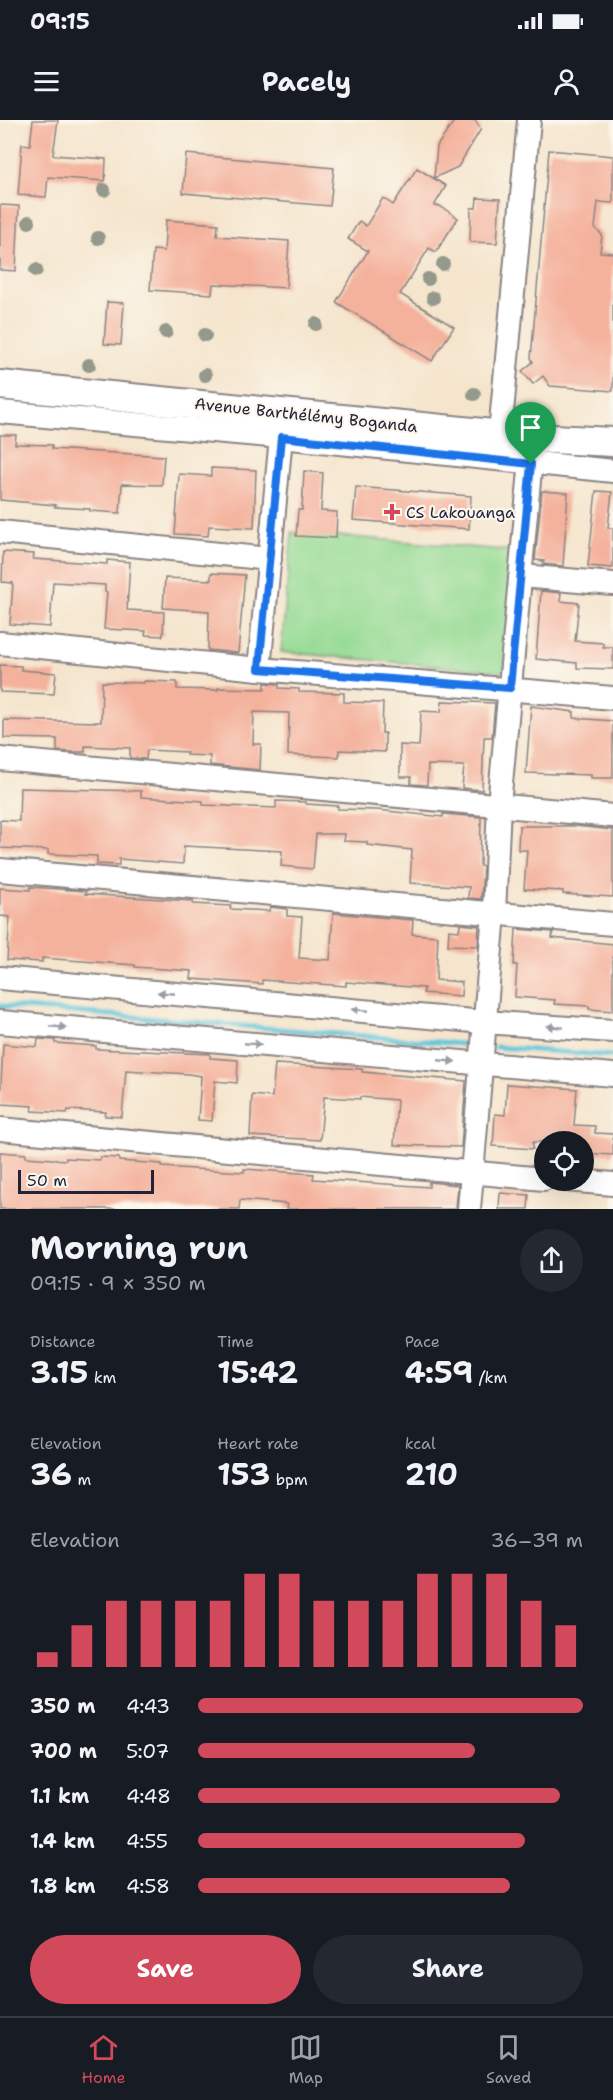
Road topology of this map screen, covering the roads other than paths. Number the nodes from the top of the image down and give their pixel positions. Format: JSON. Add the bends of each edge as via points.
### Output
{"nodes":[{"id":1,"x":529,"y":120,"type":"edge"},
{"id":2,"x":0,"y":385,"type":"edge"},
{"id":3,"x":0,"y":412,"type":"edge"},
{"id":4,"x":500,"y":434,"type":"junction"},
{"id":5,"x":281,"y":437,"type":"junction"},
{"id":6,"x":613,"y":442,"type":"edge"},
{"id":7,"x":532,"y":451,"type":"junction"},
{"id":8,"x":613,"y":471,"type":"edge"},
{"id":9,"x":0,"y":532,"type":"edge"},
{"id":10,"x":270,"y":559,"type":"junction"},
{"id":11,"x":522,"y":576,"type":"junction"},
{"id":12,"x":613,"y":584,"type":"edge"},
{"id":13,"x":0,"y":643,"type":"edge"},
{"id":14,"x":259,"y":669,"type":"junction"},
{"id":15,"x":510,"y":688,"type":"junction"},
{"id":16,"x":613,"y":698,"type":"edge"},
{"id":17,"x":0,"y":759,"type":"edge"},
{"id":18,"x":499,"y":805,"type":"junction"},
{"id":19,"x":613,"y":816,"type":"edge"},
{"id":20,"x":0,"y":870,"type":"edge"},
{"id":21,"x":494,"y":914,"type":"junction"},
{"id":22,"x":613,"y":924,"type":"edge"},
{"id":23,"x":0,"y":978,"type":"edge"},
{"id":24,"x":0,"y":1022,"type":"edge"},
{"id":25,"x":484,"y":1022,"type":"junction"},
{"id":26,"x":613,"y":1031,"type":"edge"},
{"id":27,"x":481,"y":1064,"type":"junction"},
{"id":28,"x":613,"y":1075,"type":"edge"},
{"id":29,"x":0,"y":1129,"type":"edge"},
{"id":30,"x":472,"y":1173,"type":"junction"},
{"id":31,"x":534,"y":1178,"type":"edge"},
{"id":32,"x":594,"y":1182,"type":"edge"},
{"id":33,"x":613,"y":1184,"type":"edge"},
{"id":34,"x":469,"y":1209,"type":"edge"}],
"edges":[{"from":1,"to":4,"type":"street"},
{"from":2,"to":4,"type":"main road","name":"Avenue Barthélémy Boganda"},
{"from":3,"to":5,"type":"street"},
{"from":4,"to":7,"type":"main road","name":"Avenue Barthélémy Boganda"},
{"from":5,"to":7,"type":"street"},
{"from":5,"to":10,"type":"street"},
{"from":6,"to":7,"type":"main road","name":"Avenue Barthélémy Boganda"},
{"from":7,"to":8,"type":"street"},
{"from":7,"to":11,"type":"street"},
{"from":9,"to":10,"type":"street"},
{"from":10,"to":14,"type":"street"},
{"from":11,"to":12,"type":"street"},
{"from":11,"to":15,"type":"street"},
{"from":13,"to":14,"type":"street"},
{"from":14,"to":15,"type":"street"},
{"from":15,"to":16,"type":"street"},
{"from":15,"to":18,"type":"street"},
{"from":17,"to":18,"type":"street"},
{"from":18,"to":19,"type":"street"},
{"from":18,"to":21,"type":"street"},
{"from":20,"to":21,"type":"street"},
{"from":21,"to":22,"type":"street"},
{"from":21,"to":25,"type":"street"},
{"from":25,"to":23,"type":"street","one_way":true},
{"from":24,"to":27,"type":"street","one_way":true},
{"from":26,"to":25,"type":"street","one_way":true},
{"from":25,"to":27,"type":"street"},
{"from":27,"to":28,"type":"street"},
{"from":27,"to":30,"type":"street"},
{"from":29,"to":30,"type":"street"},
{"from":30,"to":31,"type":"street"},
{"from":30,"to":34,"type":"street"},
{"from":32,"to":33,"type":"street"}]}
